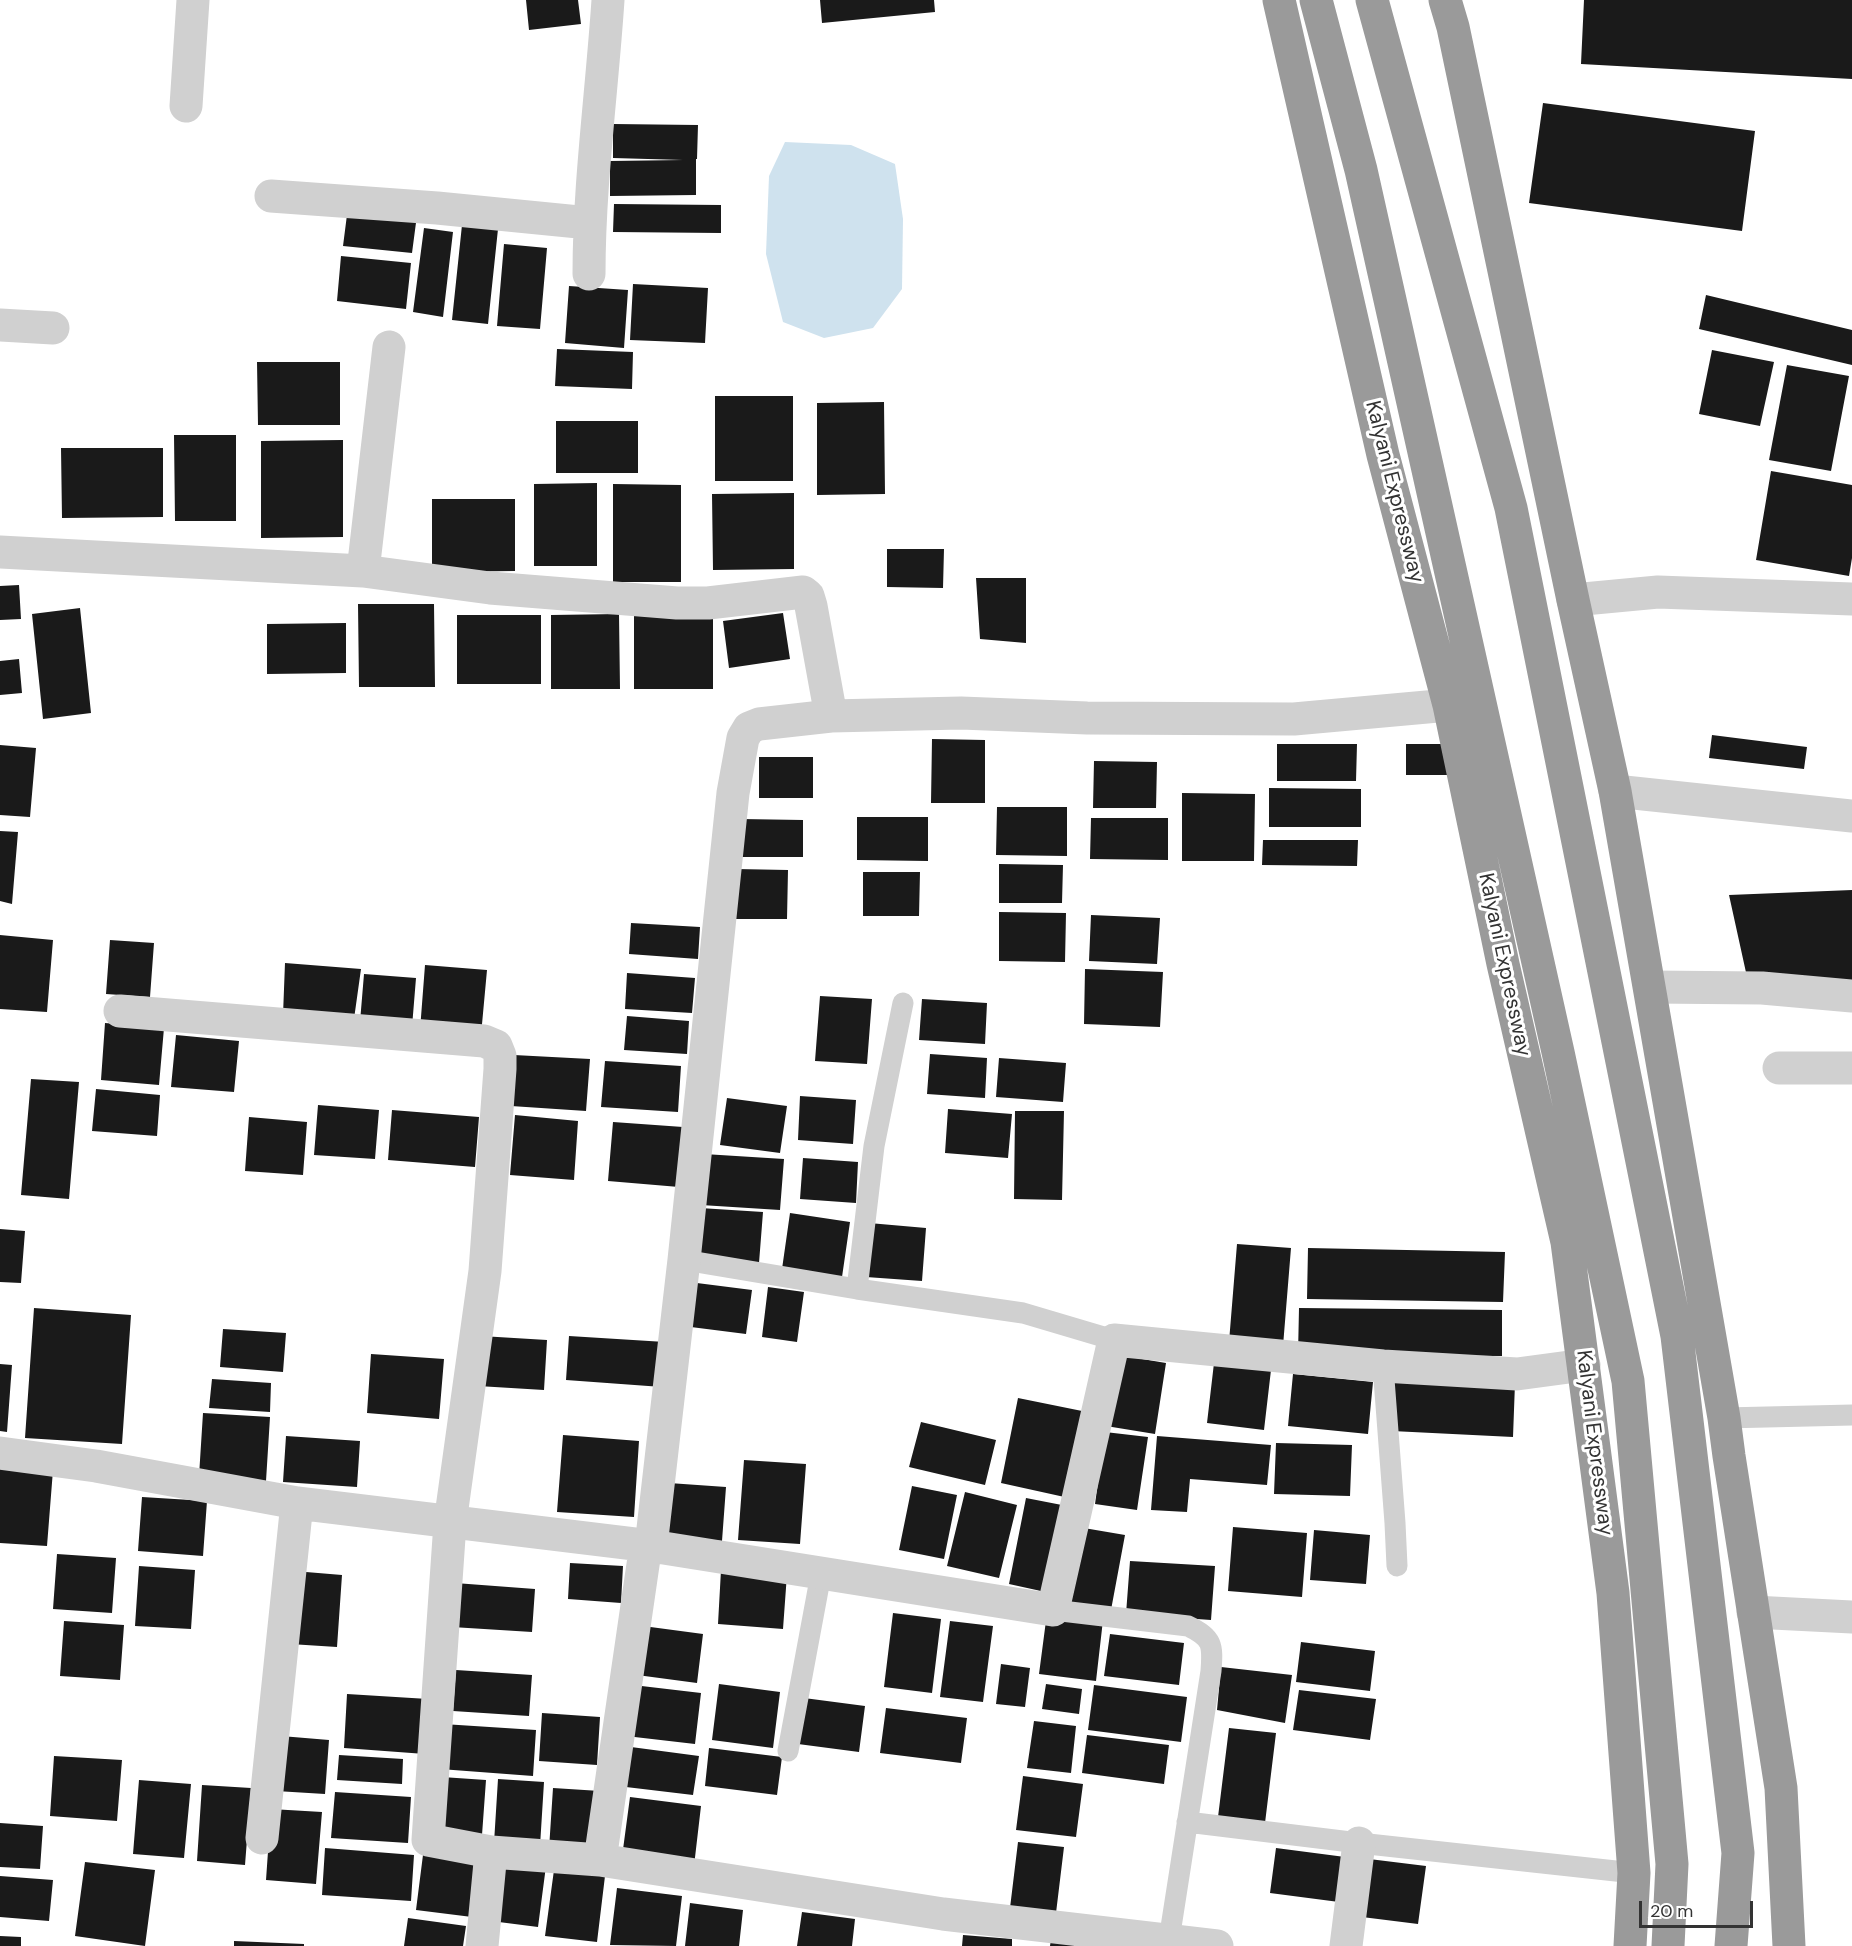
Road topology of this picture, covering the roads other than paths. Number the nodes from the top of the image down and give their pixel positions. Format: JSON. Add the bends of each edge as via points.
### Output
{"nodes":[{"id":1,"x":193,"y":0,"type":"edge"},
{"id":2,"x":608,"y":0,"type":"edge"},
{"id":3,"x":1279,"y":0,"type":"edge"},
{"id":4,"x":1316,"y":0,"type":"edge"},
{"id":5,"x":1372,"y":0,"type":"edge"},
{"id":6,"x":1445,"y":0,"type":"edge"},
{"id":7,"x":186,"y":106,"type":"dead end"},
{"id":8,"x":271,"y":196,"type":"dead end"},
{"id":9,"x":589,"y":223,"type":"junction"},
{"id":10,"x":589,"y":274,"type":"dead end"},
{"id":11,"x":0,"y":325,"type":"edge"},
{"id":12,"x":53,"y":328,"type":"dead end"},
{"id":13,"x":389,"y":347,"type":"dead end"},
{"id":14,"x":0,"y":552,"type":"edge"},
{"id":15,"x":363,"y":571,"type":"junction"},
{"id":16,"x":1852,"y":598,"type":"edge"},
{"id":17,"x":1573,"y":600,"type":"junction"},
{"id":18,"x":1449,"y":705,"type":"junction"},
{"id":19,"x":831,"y":716,"type":"junction"},
{"id":20,"x":1616,"y":791,"type":"junction"},
{"id":21,"x":1852,"y":816,"type":"edge"},
{"id":22,"x":1651,"y":987,"type":"junction"},
{"id":23,"x":1852,"y":996,"type":"edge"},
{"id":24,"x":903,"y":1003,"type":"dead end"},
{"id":25,"x":120,"y":1011,"type":"dead end"},
{"id":26,"x":1779,"y":1068,"type":"dead end"},
{"id":27,"x":1852,"y":1068,"type":"edge"},
{"id":28,"x":684,"y":1260,"type":"junction"},
{"id":29,"x":857,"y":1289,"type":"junction"},
{"id":30,"x":1114,"y":1341,"type":"junction"},
{"id":31,"x":1584,"y":1365,"type":"junction"},
{"id":32,"x":1383,"y":1366,"type":"junction"},
{"id":33,"x":1852,"y":1415,"type":"edge"},
{"id":34,"x":1724,"y":1418,"type":"junction"},
{"id":35,"x":0,"y":1453,"type":"edge"},
{"id":36,"x":297,"y":1503,"type":"junction"},
{"id":37,"x":450,"y":1523,"type":"junction"},
{"id":38,"x":651,"y":1546,"type":"junction"},
{"id":39,"x":1396,"y":1566,"type":"dead end"},
{"id":40,"x":820,"y":1574,"type":"junction"},
{"id":41,"x":1053,"y":1610,"type":"junction"},
{"id":42,"x":1753,"y":1612,"type":"junction"},
{"id":43,"x":1852,"y":1617,"type":"edge"},
{"id":44,"x":788,"y":1751,"type":"dead end"},
{"id":45,"x":1187,"y":1822,"type":"junction"},
{"id":46,"x":262,"y":1838,"type":"dead end"},
{"id":47,"x":1359,"y":1843,"type":"junction"},
{"id":48,"x":491,"y":1852,"type":"junction"},
{"id":49,"x":600,"y":1860,"type":"junction"},
{"id":50,"x":1634,"y":1873,"type":"junction"},
{"id":51,"x":1169,"y":1940,"type":"junction"},
{"id":52,"x":482,"y":1946,"type":"edge"},
{"id":53,"x":1217,"y":1946,"type":"edge"},
{"id":54,"x":1346,"y":1946,"type":"edge"},
{"id":55,"x":1630,"y":1946,"type":"edge"},
{"id":56,"x":1668,"y":1946,"type":"edge"},
{"id":57,"x":1731,"y":1946,"type":"edge"},
{"id":58,"x":1789,"y":1946,"type":"edge"}],
"edges":[{"from":1,"to":7,"type":"street"},
{"from":2,"to":9,"type":"street"},
{"from":3,"to":18,"type":"highway","name":"Kalyani Expressway","via":[[1383,455]]},
{"from":4,"to":56,"type":"highway","via":[[1366,193],[1628,1381],[1672,1864]]},
{"from":5,"to":57,"type":"highway","via":[[1511,508],[1677,1336],[1738,1853]]},
{"from":6,"to":17,"type":"highway"},
{"from":8,"to":9,"type":"street"},
{"from":9,"to":10,"type":"street"},
{"from":11,"to":12,"type":"street"},
{"from":13,"to":15,"type":"street"},
{"from":14,"to":15,"type":"street"},
{"from":15,"to":19,"type":"street","via":[[490,588],[677,603],[803,592],[811,606]]},
{"from":16,"to":17,"type":"street","via":[[1658,592]]},
{"from":17,"to":20,"type":"highway"},
{"from":18,"to":19,"type":"street","via":[[1294,719],[961,713]]},
{"from":18,"to":31,"type":"highway","name":"Kalyani Expressway","via":[[1567,1242]]},
{"from":19,"to":28,"type":"street","via":[[759,724],[749,728],[743,738],[733,793]]},
{"from":20,"to":21,"type":"street"},
{"from":20,"to":22,"type":"highway"},
{"from":22,"to":23,"type":"street","via":[[1762,988]]},
{"from":22,"to":34,"type":"highway"},
{"from":24,"to":29,"type":"lane","via":[[874,1146]]},
{"from":25,"to":37,"type":"street","via":[[484,1041],[496,1046],[500,1069],[485,1271]]},
{"from":26,"to":27,"type":"street"},
{"from":28,"to":29,"type":"lane"},
{"from":28,"to":38,"type":"street"},
{"from":29,"to":30,"type":"lane","via":[[1023,1313]]},
{"from":30,"to":32,"type":"street"},
{"from":30,"to":41,"type":"street"},
{"from":31,"to":32,"type":"street","via":[[1517,1374]]},
{"from":31,"to":50,"type":"highway","name":"Kalyani Expressway","via":[[1613,1593]]},
{"from":32,"to":39,"type":"lane"},
{"from":33,"to":34,"type":"lane"},
{"from":34,"to":42,"type":"highway"},
{"from":35,"to":36,"type":"street","via":[[96,1466]]},
{"from":36,"to":37,"type":"street"},
{"from":36,"to":46,"type":"street"},
{"from":37,"to":38,"type":"street"},
{"from":37,"to":48,"type":"street","via":[[428,1839]]},
{"from":38,"to":40,"type":"street"},
{"from":38,"to":49,"type":"street","via":[[645,1551]]},
{"from":40,"to":41,"type":"street"},
{"from":40,"to":44,"type":"lane"},
{"from":41,"to":45,"type":"lane","via":[[1188,1626],[1204,1634],[1213,1648]]},
{"from":42,"to":43,"type":"street"},
{"from":42,"to":58,"type":"highway","via":[[1781,1788]]},
{"from":45,"to":47,"type":"lane"},
{"from":45,"to":51,"type":"lane"},
{"from":47,"to":50,"type":"lane"},
{"from":47,"to":54,"type":"street"},
{"from":48,"to":49,"type":"street"},
{"from":48,"to":52,"type":"street"},
{"from":49,"to":51,"type":"street","via":[[943,1914]]},
{"from":50,"to":55,"type":"highway","name":"Kalyani Expressway"},
{"from":51,"to":53,"type":"street"}]}
